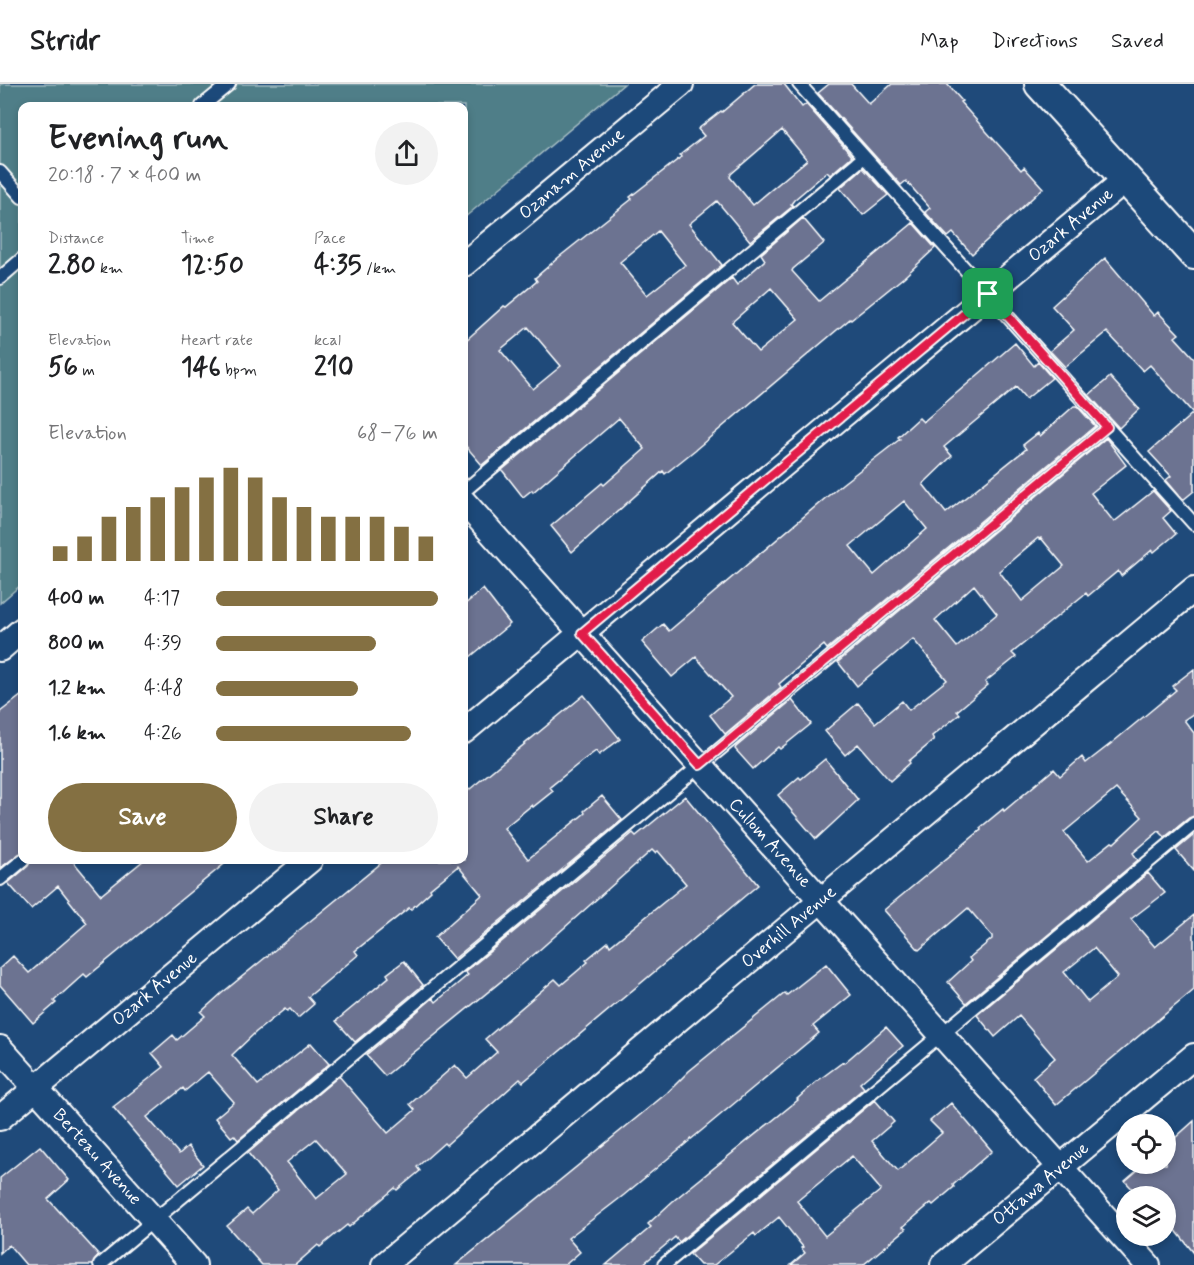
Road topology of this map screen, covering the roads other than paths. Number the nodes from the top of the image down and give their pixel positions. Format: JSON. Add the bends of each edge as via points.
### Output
{"nodes":[{"id":1,"x":229,"y":84,"type":"edge"},
{"id":2,"x":681,"y":84,"type":"edge"},
{"id":3,"x":799,"y":84,"type":"edge"},
{"id":4,"x":1040,"y":84,"type":"edge"},
{"id":5,"x":207,"y":102,"type":"edge"},
{"id":6,"x":864,"y":157,"type":"junction"},
{"id":7,"x":0,"y":172,"type":"edge"},
{"id":8,"x":1126,"y":179,"type":"junction"},
{"id":9,"x":18,"y":192,"type":"edge"},
{"id":10,"x":1194,"y":254,"type":"edge"},
{"id":11,"x":468,"y":261,"type":"edge"},
{"id":12,"x":18,"y":264,"type":"edge"},
{"id":13,"x":0,"y":278,"type":"edge"},
{"id":14,"x":988,"y":294,"type":"junction"},
{"id":15,"x":1107,"y":427,"type":"junction"},
{"id":16,"x":468,"y":488,"type":"edge"},
{"id":17,"x":468,"y":505,"type":"edge"},
{"id":18,"x":1194,"y":524,"type":"edge"},
{"id":19,"x":1194,"y":589,"type":"edge"},
{"id":20,"x":18,"y":633,"type":"edge"},
{"id":21,"x":582,"y":633,"type":"junction"},
{"id":22,"x":0,"y":649,"type":"edge"},
{"id":23,"x":468,"y":728,"type":"edge"},
{"id":24,"x":700,"y":765,"type":"junction"},
{"id":25,"x":1194,"y":824,"type":"edge"},
{"id":26,"x":18,"y":864,"type":"edge"},
{"id":27,"x":305,"y":864,"type":"edge"},
{"id":28,"x":0,"y":879,"type":"edge"},
{"id":29,"x":821,"y":900,"type":"junction"},
{"id":30,"x":941,"y":1034,"type":"junction"},
{"id":31,"x":0,"y":1048,"type":"edge"},
{"id":32,"x":1194,"y":1056,"type":"edge"},
{"id":33,"x":36,"y":1088,"type":"junction"},
{"id":34,"x":0,"y":1118,"type":"edge"},
{"id":35,"x":1060,"y":1167,"type":"junction"},
{"id":36,"x":154,"y":1220,"type":"junction"},
{"id":37,"x":100,"y":1265,"type":"edge"},
{"id":38,"x":194,"y":1265,"type":"edge"},
{"id":39,"x":384,"y":1265,"type":"edge"},
{"id":40,"x":663,"y":1265,"type":"edge"},
{"id":41,"x":943,"y":1265,"type":"edge"},
{"id":42,"x":1148,"y":1265,"type":"edge"}],
"edges":[{"from":1,"to":5,"type":"lane"},
{"from":2,"to":11,"type":"street","name":"Ozanam Avenue"},
{"from":3,"to":6,"type":"lane"},
{"from":4,"to":8,"type":"street"},
{"from":6,"to":14,"type":"lane"},
{"from":6,"to":16,"type":"lane"},
{"from":7,"to":9,"type":"lane"},
{"from":8,"to":10,"type":"street"},
{"from":8,"to":14,"type":"street","name":"Ozark Avenue"},
{"from":12,"to":13,"type":"lane"},
{"from":14,"to":15,"type":"lane"},
{"from":14,"to":21,"type":"street","name":"Ozark Avenue"},
{"from":15,"to":18,"type":"lane"},
{"from":15,"to":24,"type":"lane"},
{"from":17,"to":21,"type":"street","name":"Cullom Avenue"},
{"from":19,"to":29,"type":"street","name":"Overhill Avenue"},
{"from":20,"to":22,"type":"street"},
{"from":21,"to":23,"type":"street","name":"Ozark Avenue"},
{"from":21,"to":24,"type":"street","name":"Cullom Avenue"},
{"from":24,"to":29,"type":"street","name":"Cullom Avenue"},
{"from":24,"to":36,"type":"lane"},
{"from":25,"to":30,"type":"lane"},
{"from":26,"to":28,"type":"lane"},
{"from":27,"to":33,"type":"street","name":"Ozark Avenue"},
{"from":29,"to":30,"type":"street","name":"Cullom Avenue"},
{"from":29,"to":39,"type":"street","name":"Overhill Avenue"},
{"from":30,"to":35,"type":"street","name":"Cullom Avenue"},
{"from":30,"to":40,"type":"lane"},
{"from":31,"to":33,"type":"street","name":"Berteau Avenue"},
{"from":32,"to":35,"type":"street","name":"Ottawa Avenue"},
{"from":33,"to":34,"type":"street","name":"Ozark Avenue"},
{"from":33,"to":36,"type":"street","name":"Berteau Avenue"},
{"from":35,"to":41,"type":"street","name":"Ottawa Avenue"},
{"from":35,"to":42,"type":"street","name":"Cullom Avenue"},
{"from":36,"to":37,"type":"lane"},
{"from":36,"to":38,"type":"street","name":"Berteau Avenue"}]}
